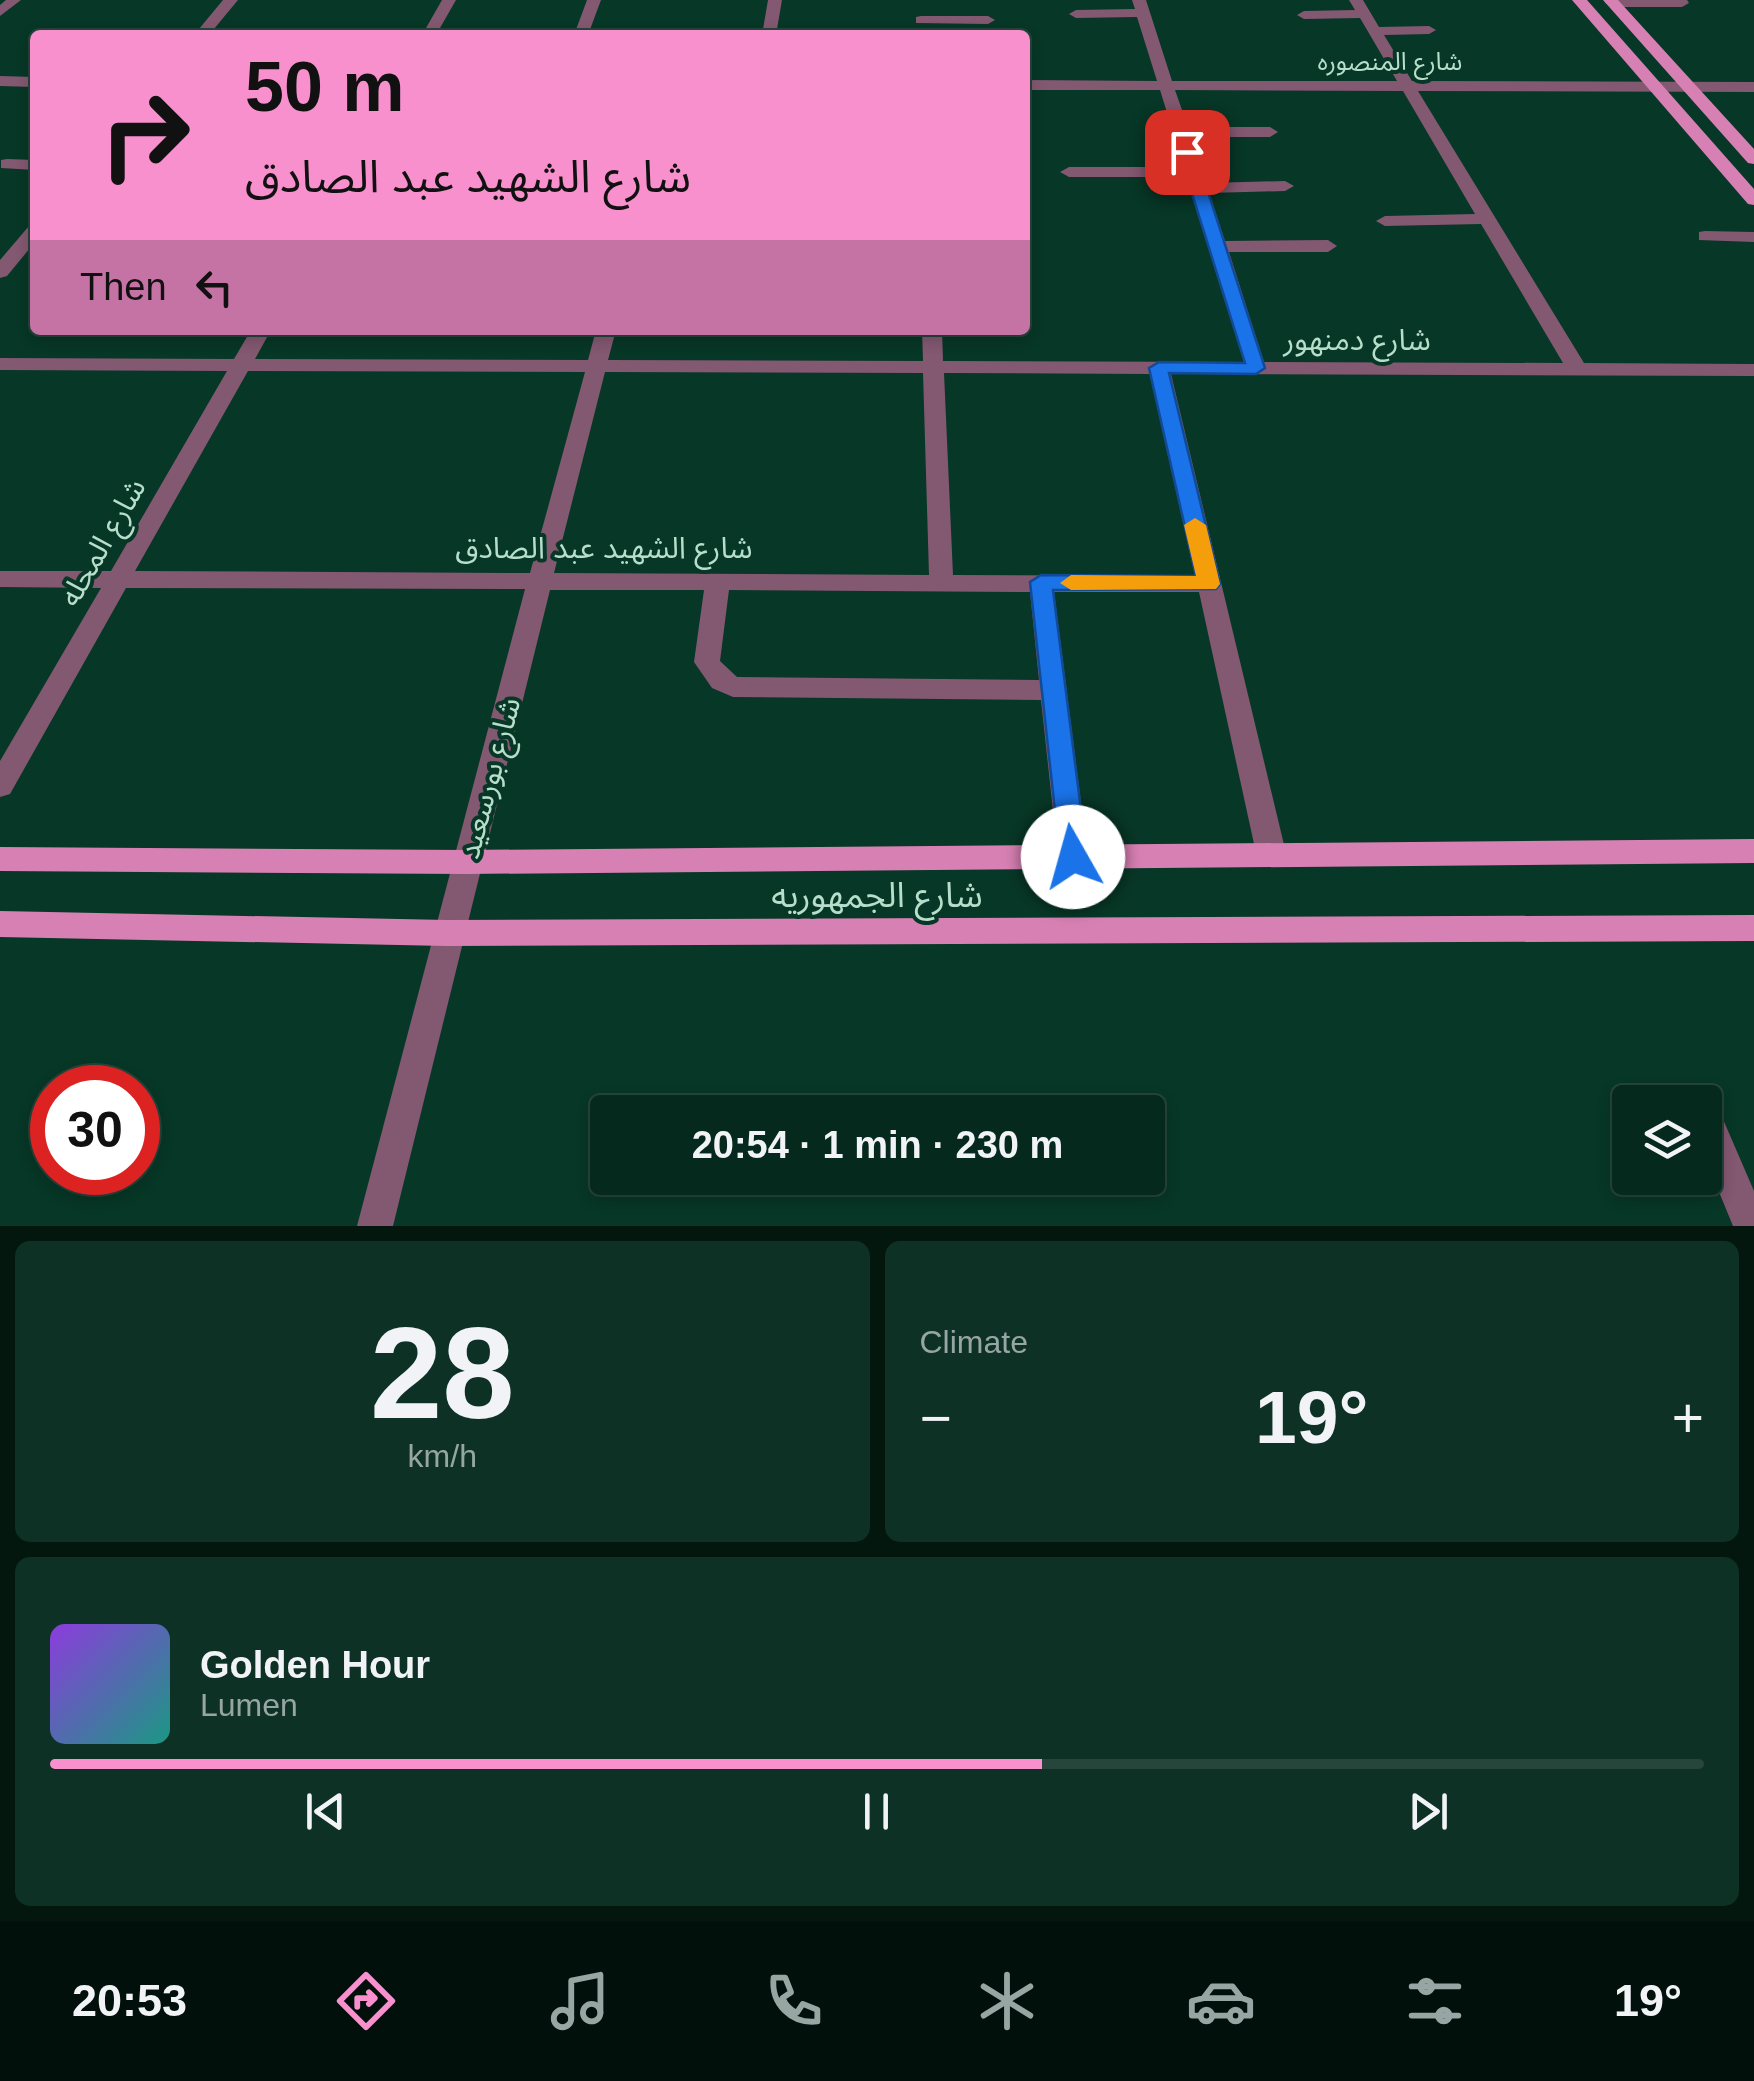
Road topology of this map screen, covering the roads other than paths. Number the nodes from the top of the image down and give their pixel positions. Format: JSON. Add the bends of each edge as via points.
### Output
{"nodes":[{"id":1,"x":14,"y":0,"type":"edge"},
{"id":2,"x":230,"y":0,"type":"edge"},
{"id":3,"x":449,"y":0,"type":"edge"},
{"id":4,"x":594,"y":0,"type":"edge"},
{"id":5,"x":775,"y":0,"type":"edge"},
{"id":6,"x":921,"y":0,"type":"edge"},
{"id":7,"x":1579,"y":0,"type":"edge"},
{"id":8,"x":1611,"y":2,"type":"edge"},
{"id":9,"x":1682,"y":3,"type":"dead end"},
{"id":10,"x":1141,"y":6,"type":"edge"},
{"id":11,"x":1360,"y":7,"type":"edge"},
{"id":12,"x":0,"y":12,"type":"edge"},
{"id":13,"x":1076,"y":14,"type":"dead end"},
{"id":14,"x":1304,"y":15,"type":"dead end"},
{"id":15,"x":988,"y":20,"type":"dead end"},
{"id":16,"x":922,"y":28,"type":"edge"},
{"id":17,"x":204,"y":30,"type":"edge"},
{"id":18,"x":433,"y":30,"type":"edge"},
{"id":19,"x":584,"y":30,"type":"edge"},
{"id":20,"x":770,"y":30,"type":"edge"},
{"id":21,"x":1374,"y":30,"type":"junction"},
{"id":22,"x":1430,"y":30,"type":"dead end"},
{"id":23,"x":0,"y":82,"type":"edge"},
{"id":24,"x":30,"y":82,"type":"edge"},
{"id":25,"x":1030,"y":85,"type":"edge"},
{"id":26,"x":1166,"y":85,"type":"junction"},
{"id":27,"x":1406,"y":86,"type":"junction"},
{"id":28,"x":1655,"y":87,"type":"junction"},
{"id":29,"x":1688,"y":87,"type":"junction"},
{"id":30,"x":1754,"y":87,"type":"edge"},
{"id":31,"x":1180,"y":132,"type":"junction"},
{"id":32,"x":1270,"y":132,"type":"dead end"},
{"id":33,"x":1754,"y":159,"type":"edge"},
{"id":34,"x":7,"y":164,"type":"dead end"},
{"id":35,"x":30,"y":164,"type":"edge"},
{"id":36,"x":1069,"y":172,"type":"dead end"},
{"id":37,"x":1196,"y":180,"type":"junction"},
{"id":38,"x":1285,"y":186,"type":"dead end"},
{"id":39,"x":1754,"y":200,"type":"edge"},
{"id":40,"x":1486,"y":218,"type":"junction"},
{"id":41,"x":1385,"y":220,"type":"dead end"},
{"id":42,"x":30,"y":236,"type":"edge"},
{"id":43,"x":1705,"y":236,"type":"dead end"},
{"id":44,"x":1754,"y":237,"type":"edge"},
{"id":45,"x":1328,"y":246,"type":"dead end"},
{"id":46,"x":1217,"y":247,"type":"junction"},
{"id":47,"x":0,"y":272,"type":"edge"},
{"id":48,"x":258,"y":335,"type":"edge"},
{"id":49,"x":605,"y":335,"type":"edge"},
{"id":50,"x":932,"y":335,"type":"edge"},
{"id":51,"x":0,"y":364,"type":"edge"},
{"id":52,"x":241,"y":364,"type":"junction"},
{"id":53,"x":597,"y":366,"type":"junction"},
{"id":54,"x":933,"y":366,"type":"junction"},
{"id":55,"x":1159,"y":368,"type":"junction"},
{"id":56,"x":1256,"y":368,"type":"junction"},
{"id":57,"x":1576,"y":370,"type":"junction"},
{"id":58,"x":1754,"y":370,"type":"edge"},
{"id":59,"x":541,"y":578,"type":"junction"},
{"id":60,"x":0,"y":579,"type":"edge"},
{"id":61,"x":718,"y":580,"type":"junction"},
{"id":62,"x":118,"y":581,"type":"junction"},
{"id":63,"x":940,"y":582,"type":"junction"},
{"id":64,"x":1041,"y":582,"type":"junction"},
{"id":65,"x":1208,"y":584,"type":"junction"},
{"id":66,"x":1054,"y":690,"type":"junction"},
{"id":67,"x":0,"y":786,"type":"edge"},
{"id":68,"x":1754,"y":850,"type":"edge"},
{"id":69,"x":1270,"y":853,"type":"junction"},
{"id":70,"x":1073,"y":857,"type":"junction"},
{"id":71,"x":0,"y":859,"type":"edge"},
{"id":72,"x":466,"y":862,"type":"junction"},
{"id":73,"x":0,"y":924,"type":"edge"},
{"id":74,"x":1754,"y":928,"type":"edge"},
{"id":75,"x":447,"y":933,"type":"junction"},
{"id":76,"x":1722,"y":1157,"type":"edge"},
{"id":77,"x":374,"y":1226,"type":"edge"},
{"id":78,"x":1751,"y":1226,"type":"edge"}],
"edges":[{"from":1,"to":12,"type":"street"},
{"from":2,"to":17,"type":"street"},
{"from":3,"to":18,"type":"street"},
{"from":4,"to":19,"type":"street"},
{"from":5,"to":20,"type":"street"},
{"from":6,"to":16,"type":"street"},
{"from":7,"to":28,"type":"main road"},
{"from":8,"to":9,"type":"street"},
{"from":8,"to":29,"type":"main road"},
{"from":10,"to":13,"type":"street"},
{"from":10,"to":26,"type":"street"},
{"from":11,"to":14,"type":"street"},
{"from":11,"to":21,"type":"street"},
{"from":15,"to":16,"type":"street"},
{"from":21,"to":22,"type":"street"},
{"from":21,"to":27,"type":"street"},
{"from":23,"to":24,"type":"street"},
{"from":25,"to":26,"type":"street","name":"شارع المنصوره"},
{"from":26,"to":27,"type":"street","name":"شارع المنصوره"},
{"from":26,"to":31,"type":"street"},
{"from":27,"to":28,"type":"street","name":"شارع المنصوره"},
{"from":27,"to":40,"type":"street"},
{"from":28,"to":29,"type":"street","name":"شارع المنصوره"},
{"from":28,"to":39,"type":"main road"},
{"from":29,"to":30,"type":"street","name":"شارع المنصوره"},
{"from":29,"to":33,"type":"main road"},
{"from":31,"to":32,"type":"street"},
{"from":31,"to":37,"type":"street"},
{"from":34,"to":35,"type":"street"},
{"from":36,"to":37,"type":"street"},
{"from":37,"to":38,"type":"street"},
{"from":37,"to":46,"type":"street"},
{"from":40,"to":41,"type":"street"},
{"from":40,"to":57,"type":"street"},
{"from":42,"to":47,"type":"street"},
{"from":43,"to":44,"type":"street"},
{"from":45,"to":46,"type":"street"},
{"from":46,"to":56,"type":"street"},
{"from":48,"to":52,"type":"street","name":"شارع المحله"},
{"from":49,"to":53,"type":"street","name":"شارع بورسعيد"},
{"from":50,"to":54,"type":"street"},
{"from":51,"to":52,"type":"street","name":"شارع دمنهور"},
{"from":52,"to":53,"type":"street","name":"شارع دمنهور"},
{"from":52,"to":62,"type":"street","name":"شارع المحله"},
{"from":53,"to":54,"type":"street","name":"شارع دمنهور"},
{"from":53,"to":59,"type":"street","name":"شارع بورسعيد"},
{"from":54,"to":55,"type":"street","name":"شارع دمنهور"},
{"from":54,"to":63,"type":"street"},
{"from":55,"to":56,"type":"street","name":"شارع دمنهور"},
{"from":55,"to":65,"type":"street"},
{"from":56,"to":57,"type":"street","name":"شارع دمنهور"},
{"from":57,"to":58,"type":"street","name":"شارع دمنهور"},
{"from":59,"to":61,"type":"street","name":"شارع الشهيد عبد الصادق"},
{"from":59,"to":62,"type":"street","name":"شارع الشهيد عبد الصادق"},
{"from":59,"to":72,"type":"street","name":"شارع بورسعيد"},
{"from":60,"to":62,"type":"street","name":"شارع الشهيد عبد الصادق"},
{"from":61,"to":63,"type":"street","name":"شارع الشهيد عبد الصادق"},
{"from":61,"to":66,"type":"street","via":[[707,662],[733,687]]},
{"from":62,"to":67,"type":"street","name":"شارع المحله"},
{"from":63,"to":64,"type":"street","name":"شارع الشهيد عبد الصادق"},
{"from":64,"to":65,"type":"street","name":"شارع الشهيد عبد الصادق"},
{"from":64,"to":66,"type":"street"},
{"from":65,"to":69,"type":"street"},
{"from":66,"to":70,"type":"street"},
{"from":68,"to":69,"type":"main road","name":"شارع الجمهوريه"},
{"from":69,"to":70,"type":"main road","name":"شارع الجمهوريه"},
{"from":70,"to":72,"type":"main road","name":"شارع الجمهوريه"},
{"from":71,"to":72,"type":"main road","name":"شارع الجمهوريه"},
{"from":72,"to":75,"type":"street","name":"شارع بورسعيد"},
{"from":73,"to":75,"type":"main road","name":"شارع الجمهوريه"},
{"from":74,"to":75,"type":"main road","name":"شارع الجمهوريه"},
{"from":75,"to":77,"type":"street","name":"شارع بورسعيد"},
{"from":76,"to":78,"type":"street"}]}
